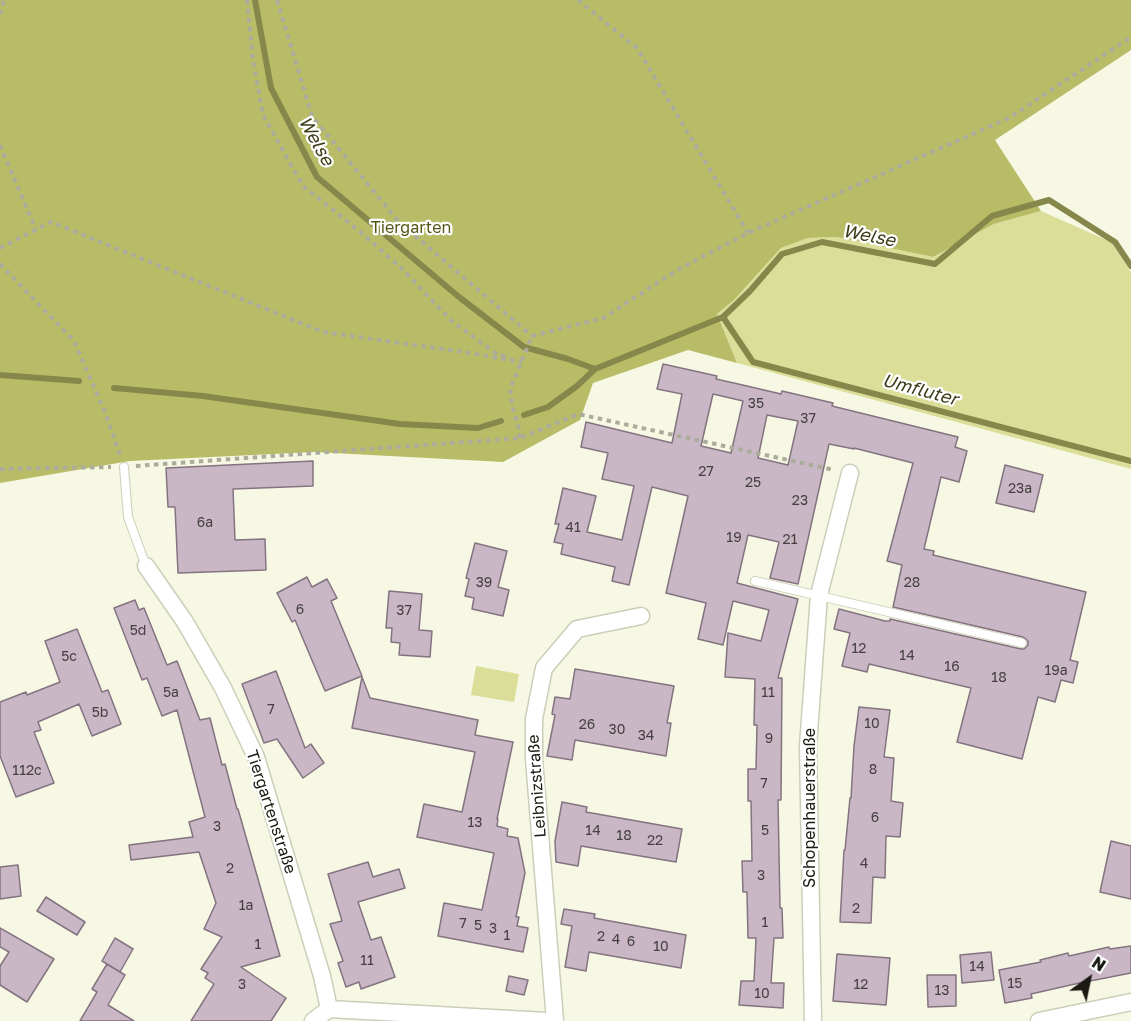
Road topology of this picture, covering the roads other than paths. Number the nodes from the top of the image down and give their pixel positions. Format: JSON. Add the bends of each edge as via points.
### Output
{"nodes":[{"id":1,"x":124,"y":467,"type":"road end"},
{"id":2,"x":850,"y":473,"type":"road end"},
{"id":3,"x":146,"y":566,"type":"joint"},
{"id":4,"x":755,"y":580,"type":"dead end"},
{"id":5,"x":819,"y":595,"type":"junction"},
{"id":6,"x":641,"y":616,"type":"dead end"},
{"id":7,"x":1022,"y":643,"type":"dead end"},
{"id":8,"x":1131,"y":1002,"type":"edge"},
{"id":9,"x":329,"y":1009,"type":"junction"},
{"id":10,"x":313,"y":1021,"type":"edge"},
{"id":11,"x":547,"y":1021,"type":"edge"},
{"id":12,"x":555,"y":1021,"type":"edge"},
{"id":13,"x":813,"y":1021,"type":"edge"},
{"id":14,"x":1039,"y":1021,"type":"edge"}],
"edges":[{"from":1,"to":3,"type":"lane","via":[[128,517]]},
{"from":2,"to":5,"type":"street","name":"Schopenhauerstraße"},
{"from":3,"to":9,"type":"street","name":"Tiergartenstraße","via":[[185,622],[256,757]]},
{"from":4,"to":5,"type":"lane"},
{"from":5,"to":7,"type":"lane"},
{"from":5,"to":13,"type":"street","name":"Schopenhauerstraße","via":[[808,746]]},
{"from":6,"to":12,"type":"street","name":"Leibnizstraße","via":[[577,629],[544,668],[534,719],[534,759]]},
{"from":8,"to":14,"type":"street"},
{"from":9,"to":10,"type":"street"},
{"from":9,"to":11,"type":"street"}]}
